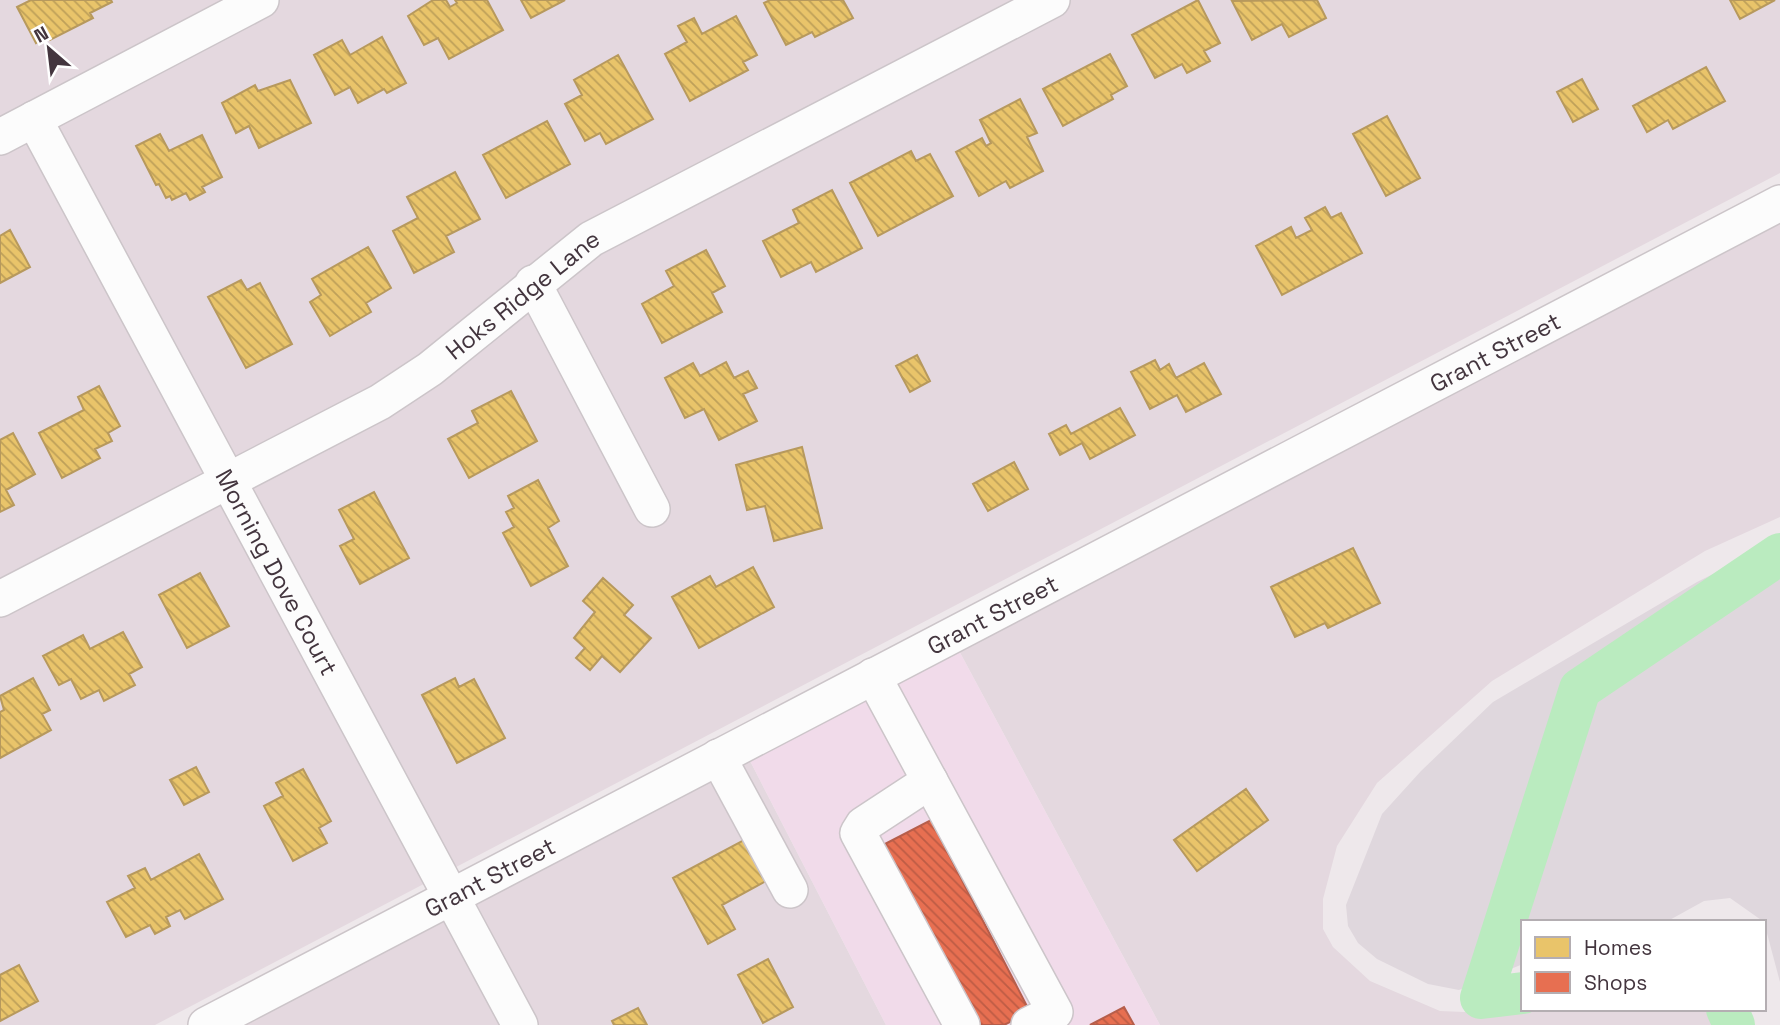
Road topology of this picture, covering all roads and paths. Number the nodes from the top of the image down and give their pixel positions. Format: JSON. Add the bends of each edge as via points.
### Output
{"nodes":[{"id":1,"x":261,"y":0,"type":"edge"},
{"id":2,"x":1052,"y":0,"type":"edge"},
{"id":3,"x":34,"y":119,"type":"junction"},
{"id":4,"x":0,"y":136,"type":"edge"},
{"id":5,"x":1780,"y":203,"type":"edge"},
{"id":6,"x":533,"y":283,"type":"junction"},
{"id":7,"x":228,"y":480,"type":"junction"},
{"id":8,"x":652,"y":509,"type":"dead end"},
{"id":9,"x":0,"y":599,"type":"edge"},
{"id":10,"x":873,"y":676,"type":"junction"},
{"id":11,"x":718,"y":757,"type":"junction"},
{"id":12,"x":930,"y":781,"type":"junction"},
{"id":13,"x":790,"y":890,"type":"dead end"},
{"id":14,"x":452,"y":896,"type":"junction"},
{"id":15,"x":206,"y":1025,"type":"edge"},
{"id":16,"x":520,"y":1025,"type":"edge"},
{"id":17,"x":962,"y":1025,"type":"edge"},
{"id":18,"x":1029,"y":1025,"type":"edge"}],
"edges":[{"from":1,"to":3,"type":"street"},
{"from":2,"to":6,"type":"street","name":"Hoks Ridge Lane","via":[[591,240]]},
{"from":3,"to":4,"type":"street"},
{"from":3,"to":7,"type":"street","name":"Morning Dove Court"},
{"from":5,"to":10,"type":"street","name":"Grant Street"},
{"from":6,"to":7,"type":"street","name":"Hoks Ridge Lane","via":[[430,369],[380,402]]},
{"from":6,"to":8,"type":"street"},
{"from":7,"to":9,"type":"street","name":"Hoks Ridge Lane"},
{"from":7,"to":14,"type":"street","name":"Morning Dove Court"},
{"from":10,"to":11,"type":"street","name":"Grant Street"},
{"from":10,"to":12,"type":"street"},
{"from":11,"to":13,"type":"street"},
{"from":11,"to":14,"type":"street","name":"Grant Street"},
{"from":12,"to":17,"type":"street","via":[[863,825],[858,833]]},
{"from":12,"to":18,"type":"street","via":[[1055,1012]]},
{"from":14,"to":15,"type":"street","name":"Grant Street"},
{"from":14,"to":16,"type":"street","name":"Morning Dove Court"}]}
